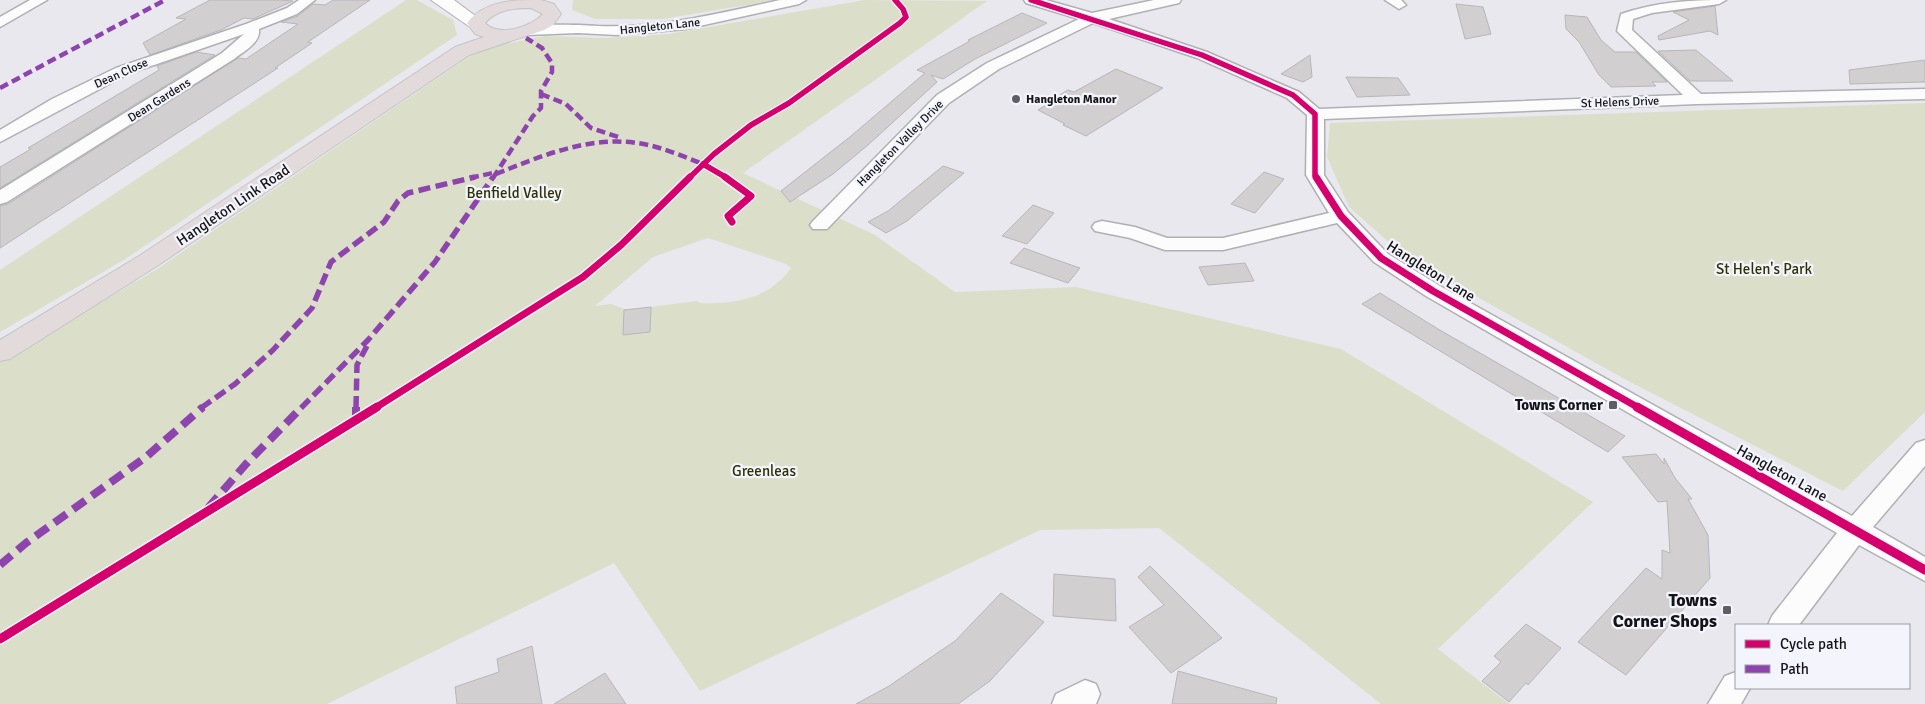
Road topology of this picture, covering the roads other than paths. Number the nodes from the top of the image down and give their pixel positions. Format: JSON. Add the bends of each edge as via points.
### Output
{"nodes":[{"id":1,"x":40,"y":0,"type":"edge"},
{"id":2,"x":308,"y":0,"type":"edge"},
{"id":3,"x":799,"y":0,"type":"edge"},
{"id":4,"x":1030,"y":0,"type":"edge"},
{"id":5,"x":1174,"y":0,"type":"edge"},
{"id":6,"x":1719,"y":0,"type":"edge"},
{"id":7,"x":526,"y":2,"type":"edge"},
{"id":8,"x":448,"y":3,"type":"edge"},
{"id":9,"x":1124,"y":6,"type":"edge"},
{"id":10,"x":496,"y":8,"type":"junction"},
{"id":11,"x":551,"y":8,"type":"edge"},
{"id":12,"x":1092,"y":18,"type":"junction"},
{"id":13,"x":0,"y":23,"type":"edge"},
{"id":14,"x":478,"y":26,"type":"junction"},
{"id":15,"x":251,"y":27,"type":"junction"},
{"id":16,"x":578,"y":28,"type":"junction"},
{"id":17,"x":520,"y":33,"type":"junction"},
{"id":18,"x":462,"y":51,"type":"junction"},
{"id":19,"x":1925,"y":94,"type":"edge"},
{"id":20,"x":1697,"y":99,"type":"junction"},
{"id":21,"x":1315,"y":114,"type":"junction"},
{"id":22,"x":0,"y":137,"type":"edge"},
{"id":23,"x":0,"y":198,"type":"edge"},
{"id":24,"x":1340,"y":216,"type":"junction"},
{"id":25,"x":820,"y":225,"type":"dead end"},
{"id":26,"x":1102,"y":227,"type":"dead end"},
{"id":27,"x":0,"y":352,"type":"edge"},
{"id":28,"x":1925,"y":449,"type":"edge"},
{"id":29,"x":1855,"y":530,"type":"junction"},
{"id":30,"x":1925,"y":570,"type":"edge"},
{"id":31,"x":1783,"y":624,"type":"edge"},
{"id":32,"x":1735,"y":687,"type":"edge"},
{"id":33,"x":1723,"y":704,"type":"edge"}],
"edges":[{"from":1,"to":13,"type":"street"},
{"from":2,"to":15,"type":"street","via":[[292,11]]},
{"from":3,"to":16,"type":"street","name":"Hangleton Lane","via":[[686,25],[617,31]]},
{"from":4,"to":12,"type":"street"},
{"from":5,"to":9,"type":"street","name":"Hangleton Valley Drive"},
{"from":6,"to":20,"type":"street","via":[[1650,9],[1626,17],[1624,31]]},
{"from":7,"to":10,"type":"highway"},
{"from":7,"to":11,"type":"highway"},
{"from":8,"to":10,"type":"street"},
{"from":8,"to":14,"type":"street"},
{"from":9,"to":12,"type":"street","name":"Hangleton Valley Drive"},
{"from":10,"to":14,"type":"highway","name":"Hangleton Link Road","via":[[479,18]]},
{"from":11,"to":16,"type":"street","name":"Hangleton Lane"},
{"from":11,"to":17,"type":"highway","name":"Hangleton Link Road","via":[[548,21]]},
{"from":12,"to":21,"type":"street","via":[[1202,55],[1293,95]]},
{"from":12,"to":25,"type":"street","name":"Hangleton Valley Drive","via":[[994,66],[943,99]]},
{"from":14,"to":17,"type":"highway","via":[[498,34]]},
{"from":14,"to":18,"type":"highway","name":"Hangleton Link Road"},
{"from":15,"to":22,"type":"street","name":"Dean Close","via":[[122,71]]},
{"from":15,"to":23,"type":"street","name":"Dean Gardens","via":[[249,40],[228,56]]},
{"from":16,"to":17,"type":"street","name":"Hangleton Lane"},
{"from":17,"to":18,"type":"highway","name":"Hangleton Link Road"},
{"from":18,"to":27,"type":"highway","name":"Hangleton Link Road","via":[[148,261]]},
{"from":19,"to":20,"type":"street","name":"St Helens Drive"},
{"from":20,"to":21,"type":"street","name":"St Helens Drive"},
{"from":21,"to":24,"type":"street","name":"Hangleton Lane","via":[[1315,175]]},
{"from":24,"to":26,"type":"street","via":[[1223,244],[1165,244],[1135,233]]},
{"from":24,"to":29,"type":"street","name":"Hangleton Lane","via":[[1381,258],[1433,291]]},
{"from":28,"to":29,"type":"street"},
{"from":29,"to":30,"type":"street","name":"Hangleton Lane"},
{"from":29,"to":31,"type":"street"},
{"from":32,"to":33,"type":"street"}]}
